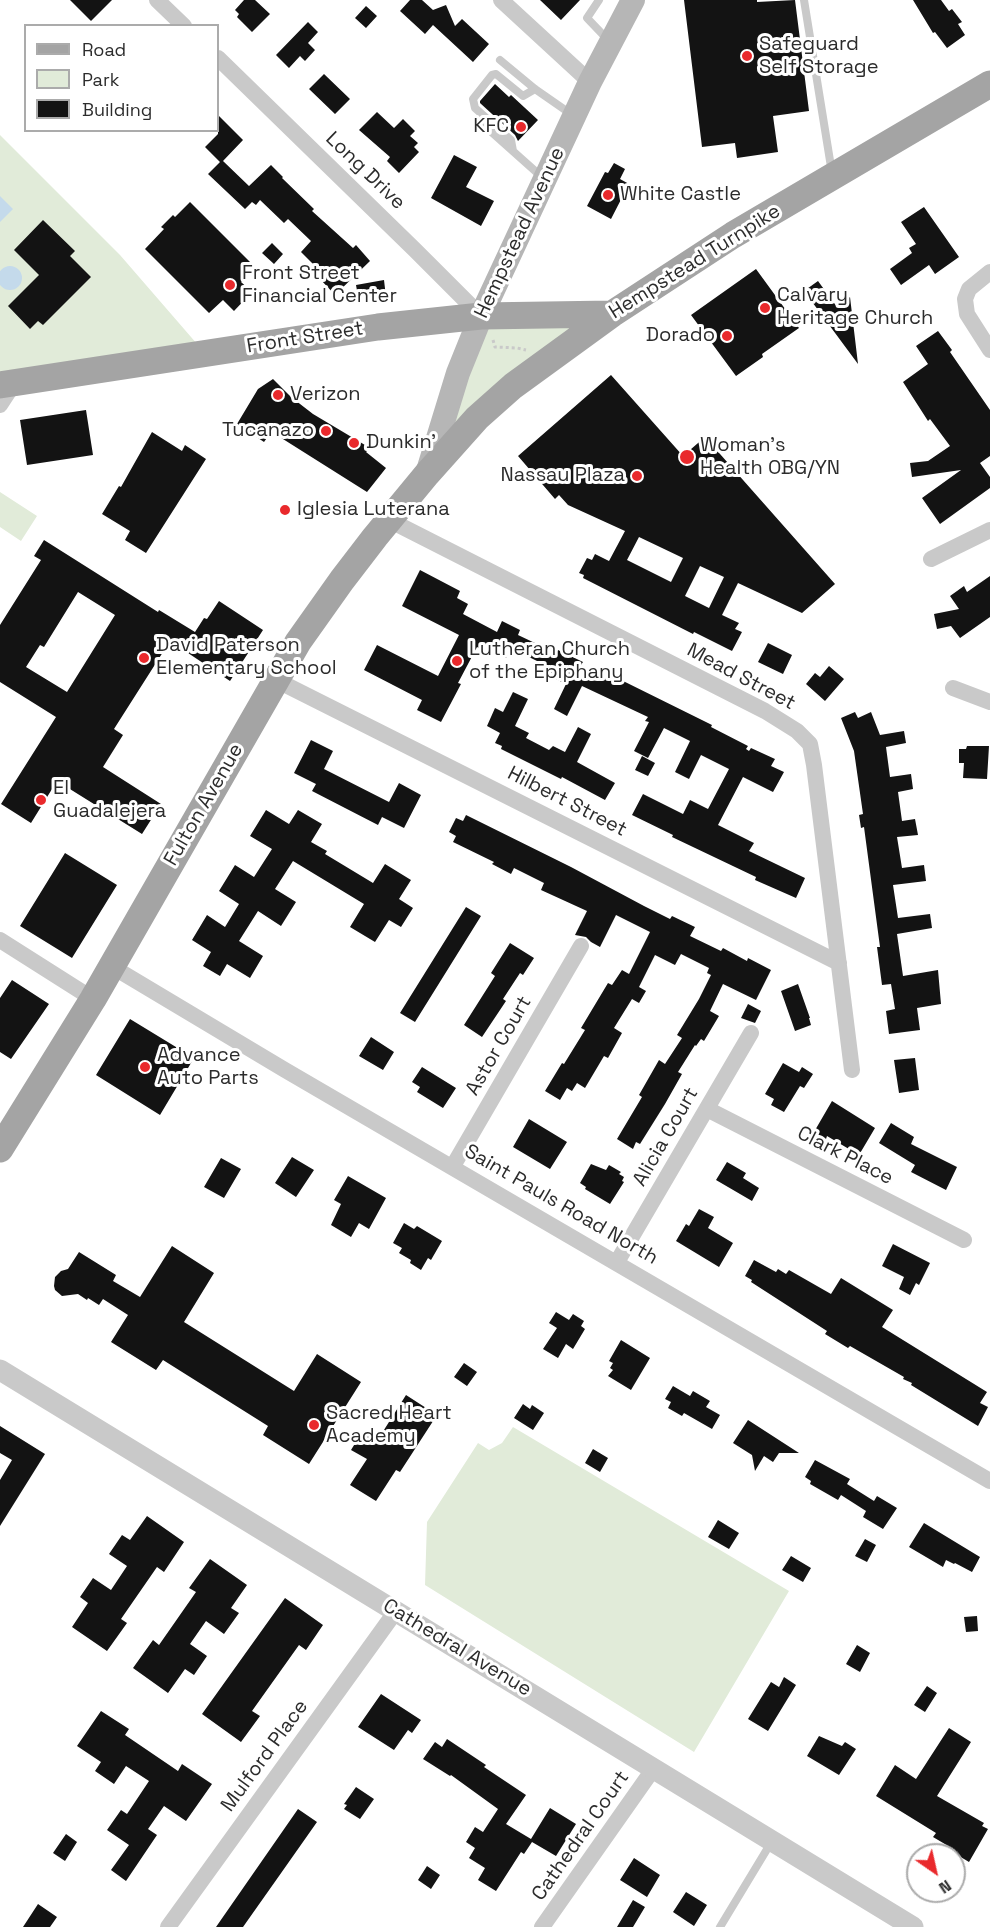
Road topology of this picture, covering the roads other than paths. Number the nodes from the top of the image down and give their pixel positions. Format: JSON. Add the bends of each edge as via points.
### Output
{"nodes":[{"id":1,"x":157,"y":0,"type":"edge"},
{"id":2,"x":501,"y":0,"type":"edge"},
{"id":3,"x":599,"y":0,"type":"edge"},
{"id":4,"x":633,"y":0,"type":"edge"},
{"id":5,"x":804,"y":0,"type":"edge"},
{"id":6,"x":182,"y":24,"type":"edge"},
{"id":7,"x":611,"y":42,"type":"junction"},
{"id":8,"x":219,"y":59,"type":"edge"},
{"id":9,"x":500,"y":60,"type":"dead end"},
{"id":10,"x":590,"y":82,"type":"junction"},
{"id":11,"x":990,"y":84,"type":"edge"},
{"id":12,"x":535,"y":89,"type":"junction"},
{"id":13,"x":574,"y":116,"type":"junction"},
{"id":14,"x":478,"y":120,"type":"dead end"},
{"id":15,"x":513,"y":152,"type":"junction"},
{"id":16,"x":832,"y":177,"type":"junction"},
{"id":17,"x":544,"y":179,"type":"junction"},
{"id":18,"x":990,"y":272,"type":"edge"},
{"id":19,"x":612,"y":314,"type":"junction"},
{"id":20,"x":487,"y":328,"type":"junction"},
{"id":21,"x":990,"y":350,"type":"edge"},
{"id":22,"x":7,"y":383,"type":"edge"},
{"id":23,"x":0,"y":405,"type":"edge"},
{"id":24,"x":427,"y":474,"type":"junction"},
{"id":25,"x":389,"y":520,"type":"junction"},
{"id":26,"x":990,"y":530,"type":"edge"},
{"id":27,"x":931,"y":559,"type":"dead end"},
{"id":28,"x":276,"y":680,"type":"junction"},
{"id":29,"x":953,"y":688,"type":"dead end"},
{"id":30,"x":990,"y":702,"type":"edge"},
{"id":31,"x":0,"y":940,"type":"edge"},
{"id":32,"x":581,"y":946,"type":"dead end"},
{"id":33,"x":839,"y":963,"type":"junction"},
{"id":34,"x":111,"y":966,"type":"junction"},
{"id":35,"x":93,"y":999,"type":"junction"},
{"id":36,"x":751,"y":1033,"type":"dead end"},
{"id":37,"x":852,"y":1070,"type":"dead end"},
{"id":38,"x":706,"y":1109,"type":"junction"},
{"id":39,"x":0,"y":1149,"type":"edge"},
{"id":40,"x":453,"y":1166,"type":"junction"},
{"id":41,"x":964,"y":1240,"type":"dead end"},
{"id":42,"x":617,"y":1262,"type":"junction"},
{"id":43,"x":0,"y":1370,"type":"edge"},
{"id":44,"x":990,"y":1481,"type":"edge"},
{"id":45,"x":396,"y":1611,"type":"junction"},
{"id":46,"x":654,"y":1768,"type":"junction"},
{"id":47,"x":772,"y":1840,"type":"junction"},
{"id":48,"x":168,"y":1927,"type":"edge"},
{"id":49,"x":542,"y":1927,"type":"edge"},
{"id":50,"x":720,"y":1927,"type":"edge"},
{"id":51,"x":913,"y":1927,"type":"edge"}],
"edges":[{"from":1,"to":6,"type":"street"},
{"from":2,"to":10,"type":"street"},
{"from":3,"to":7,"type":"lane","via":[[587,18]]},
{"from":4,"to":7,"type":"main road","name":"Hempstead Avenue"},
{"from":5,"to":16,"type":"lane"},
{"from":7,"to":10,"type":"main road","name":"Hempstead Avenue"},
{"from":8,"to":20,"type":"street","name":"Long Drive","via":[[415,250]]},
{"from":9,"to":12,"type":"lane"},
{"from":10,"to":13,"type":"main road","name":"Hempstead Avenue"},
{"from":11,"to":16,"type":"main road","name":"Hempstead Turnpike"},
{"from":12,"to":13,"type":"lane"},
{"from":12,"to":15,"type":"lane","via":[[523,96],[496,74],[473,99],[475,108],[511,140]]},
{"from":13,"to":17,"type":"main road","name":"Hempstead Avenue"},
{"from":14,"to":15,"type":"lane"},
{"from":15,"to":17,"type":"lane"},
{"from":16,"to":19,"type":"main road","name":"Hempstead Turnpike"},
{"from":17,"to":20,"type":"main road","name":"Hempstead Avenue"},
{"from":18,"to":21,"type":"street","via":[[969,289],[964,299],[967,314]]},
{"from":19,"to":20,"type":"main road","name":"Front Street"},
{"from":19,"to":24,"type":"main road","name":"Hempstead Turnpike","via":[[513,386],[477,418]]},
{"from":20,"to":22,"type":"main road","name":"Front Street","via":[[378,327]]},
{"from":20,"to":24,"type":"main road","name":"Hempstead Avenue","via":[[458,372]]},
{"from":22,"to":23,"type":"street"},
{"from":24,"to":25,"type":"main road","name":"Fulton Avenue"},
{"from":25,"to":28,"type":"main road","name":"Fulton Avenue","via":[[317,615]]},
{"from":25,"to":33,"type":"street","name":"Mead Street","via":[[765,711],[810,744]]},
{"from":26,"to":27,"type":"street"},
{"from":28,"to":33,"type":"street","name":"Hilbert Street"},
{"from":28,"to":34,"type":"main road","name":"Fulton Avenue"},
{"from":29,"to":30,"type":"street"},
{"from":31,"to":35,"type":"street"},
{"from":32,"to":40,"type":"street","name":"Astor Court"},
{"from":33,"to":37,"type":"street","name":"Mead Street"},
{"from":34,"to":35,"type":"main road","name":"Fulton Avenue"},
{"from":34,"to":40,"type":"street","name":"Saint Pauls Road North"},
{"from":35,"to":39,"type":"main road","name":"Fulton Avenue"},
{"from":36,"to":38,"type":"street","name":"Alicia Court"},
{"from":38,"to":41,"type":"street","name":"Clark Place"},
{"from":38,"to":42,"type":"street","name":"Alicia Court"},
{"from":40,"to":42,"type":"street","name":"Saint Pauls Road North"},
{"from":42,"to":44,"type":"street","name":"Saint Pauls Road North"},
{"from":43,"to":45,"type":"street","name":"Cathedral Avenue"},
{"from":45,"to":46,"type":"street","name":"Cathedral Avenue"},
{"from":45,"to":48,"type":"street","name":"Mulford Place"},
{"from":46,"to":47,"type":"street","name":"Cathedral Avenue"},
{"from":46,"to":49,"type":"street","name":"Cathedral Court"},
{"from":47,"to":50,"type":"lane"},
{"from":47,"to":51,"type":"street","name":"Cathedral Avenue"}]}
